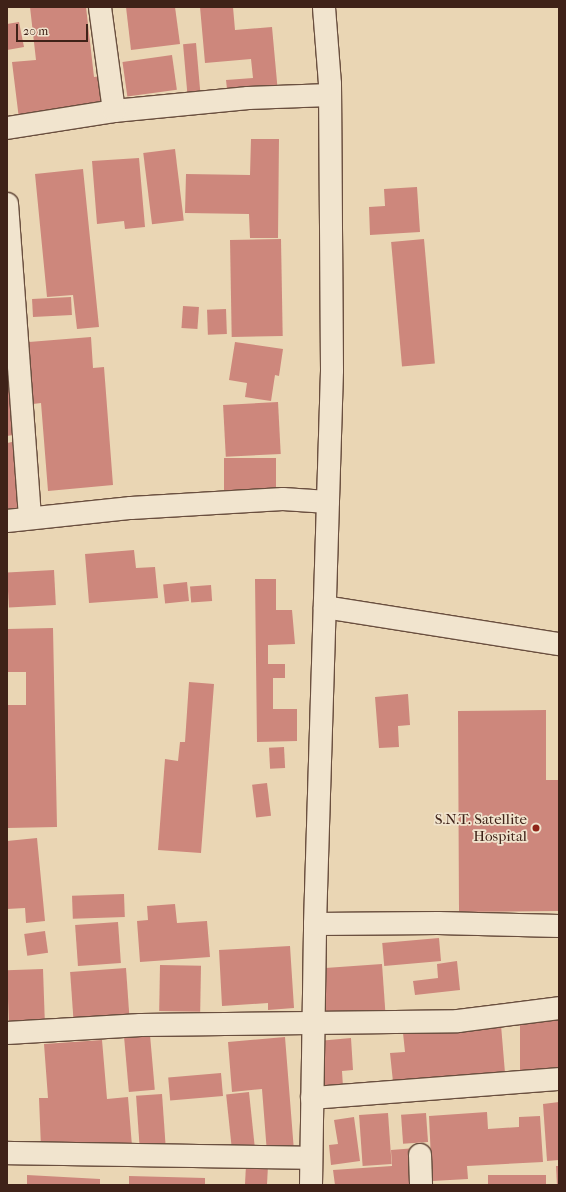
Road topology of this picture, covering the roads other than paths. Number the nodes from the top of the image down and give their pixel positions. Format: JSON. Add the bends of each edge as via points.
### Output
{"nodes":[{"id":1,"x":100,"y":7,"type":"edge"},
{"id":2,"x":324,"y":7,"type":"edge"},
{"id":3,"x":330,"y":95,"type":"junction"},
{"id":4,"x":114,"y":111,"type":"junction"},
{"id":5,"x":7,"y":128,"type":"edge"},
{"id":6,"x":7,"y":204,"type":"edge"},
{"id":7,"x":328,"y":502,"type":"junction"},
{"id":8,"x":30,"y":517,"type":"junction"},
{"id":9,"x":7,"y":521,"type":"edge"},
{"id":10,"x":325,"y":607,"type":"junction"},
{"id":11,"x":559,"y":644,"type":"edge"},
{"id":12,"x":315,"y":924,"type":"junction"},
{"id":13,"x":559,"y":926,"type":"edge"},
{"id":14,"x":559,"y":1008,"type":"edge"},
{"id":15,"x":313,"y":1025,"type":"junction"},
{"id":16,"x":7,"y":1034,"type":"edge"},
{"id":17,"x":559,"y":1079,"type":"edge"},
{"id":18,"x":312,"y":1098,"type":"junction"},
{"id":19,"x":7,"y":1153,"type":"edge"},
{"id":20,"x":420,"y":1155,"type":"dead end"},
{"id":21,"x":311,"y":1158,"type":"junction"},
{"id":22,"x":311,"y":1185,"type":"edge"},
{"id":23,"x":420,"y":1185,"type":"edge"}],
"edges":[{"from":1,"to":4,"type":"street"},
{"from":2,"to":3,"type":"street"},
{"from":3,"to":4,"type":"street","via":[[248,98]]},
{"from":3,"to":7,"type":"street","via":[[332,370]]},
{"from":4,"to":5,"type":"street"},
{"from":6,"to":8,"type":"street"},
{"from":7,"to":8,"type":"street","via":[[282,499]]},
{"from":7,"to":10,"type":"street"},
{"from":8,"to":9,"type":"street"},
{"from":10,"to":11,"type":"street"},
{"from":10,"to":12,"type":"street"},
{"from":12,"to":13,"type":"street","via":[[438,923]]},
{"from":12,"to":15,"type":"street"},
{"from":14,"to":15,"type":"street","via":[[458,1022]]},
{"from":15,"to":16,"type":"street","via":[[141,1025]]},
{"from":15,"to":18,"type":"street"},
{"from":17,"to":18,"type":"street"},
{"from":18,"to":21,"type":"street"},
{"from":19,"to":21,"type":"street"},
{"from":20,"to":23,"type":"street"},
{"from":21,"to":22,"type":"street"}]}
